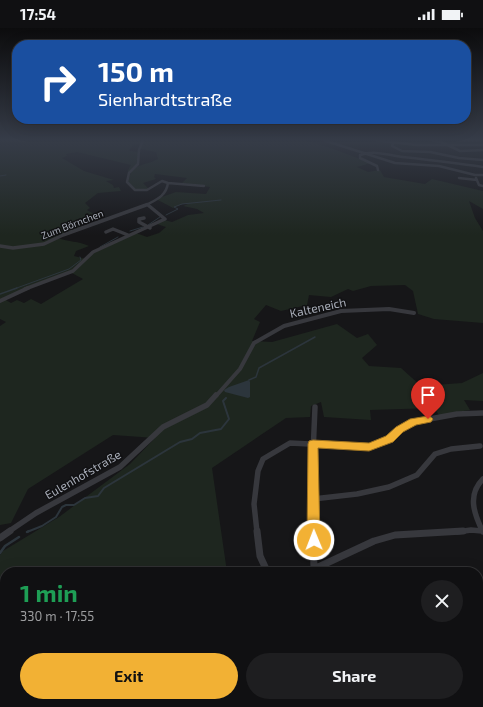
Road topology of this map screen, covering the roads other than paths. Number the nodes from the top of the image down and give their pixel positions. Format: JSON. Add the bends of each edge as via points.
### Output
{"nodes":[{"id":1,"x":130,"y":172,"type":"edge"},
{"id":2,"x":465,"y":172,"type":"edge"},
{"id":3,"x":475,"y":174,"type":"junction"},
{"id":4,"x":483,"y":175,"type":"edge"},
{"id":5,"x":459,"y":178,"type":"dead end"},
{"id":6,"x":477,"y":180,"type":"junction"},
{"id":7,"x":168,"y":184,"type":"junction"},
{"id":8,"x":204,"y":186,"type":"dead end"},
{"id":9,"x":483,"y":186,"type":"edge"},
{"id":10,"x":147,"y":204,"type":"junction"},
{"id":11,"x":144,"y":218,"type":"dead end"},
{"id":12,"x":150,"y":228,"type":"junction"},
{"id":13,"x":106,"y":232,"type":"dead end"},
{"id":14,"x":128,"y":235,"type":"junction"},
{"id":15,"x":0,"y":246,"type":"edge"},
{"id":16,"x":0,"y":301,"type":"edge"},
{"id":17,"x":414,"y":313,"type":"dead end"},
{"id":18,"x":254,"y":343,"type":"joint"},
{"id":19,"x":315,"y":407,"type":"dead end"},
{"id":20,"x":483,"y":413,"type":"edge"},
{"id":21,"x":313,"y":444,"type":"junction"},
{"id":22,"x":480,"y":446,"type":"dead end"},
{"id":23,"x":483,"y":479,"type":"edge"},
{"id":24,"x":313,"y":499,"type":"junction"},
{"id":25,"x":483,"y":532,"type":"edge"},
{"id":26,"x":0,"y":538,"type":"edge"},
{"id":27,"x":266,"y":567,"type":"edge"},
{"id":28,"x":314,"y":567,"type":"edge"},
{"id":29,"x":322,"y":567,"type":"edge"}],
"edges":[{"from":1,"to":7,"type":"street","via":[[127,182],[136,190],[147,190],[160,181]]},
{"from":2,"to":3,"type":"street"},
{"from":3,"to":4,"type":"street"},
{"from":3,"to":6,"type":"street"},
{"from":5,"to":6,"type":"street"},
{"from":6,"to":9,"type":"street","via":[[479,185]]},
{"from":7,"to":8,"type":"street"},
{"from":7,"to":10,"type":"street","name":"Zum Börnchen","via":[[166,193]]},
{"from":10,"to":12,"type":"street","via":[[165,219]]},
{"from":10,"to":15,"type":"street","name":"Zum Börnchen","via":[[44,244],[19,248]]},
{"from":11,"to":12,"type":"street","via":[[138,222]]},
{"from":12,"to":14,"type":"street"},
{"from":13,"to":14,"type":"street","via":[[114,229]]},
{"from":14,"to":16,"type":"street","via":[[91,254],[78,268]]},
{"from":17,"to":18,"type":"street","name":"Kalteneich","via":[[388,309],[341,311],[284,326]]},
{"from":18,"to":26,"type":"street","name":"Eulenhofstraße","via":[[240,369],[208,405],[162,426],[120,467],[36,513]]},
{"from":19,"to":21,"type":"street"},
{"from":20,"to":21,"type":"street","via":[[457,414],[413,422],[390,439],[369,447]]},
{"from":21,"to":24,"type":"street"},
{"from":21,"to":27,"type":"street","via":[[290,443],[263,459],[258,472],[254,504],[260,556]]},
{"from":22,"to":24,"type":"street","via":[[448,449],[436,454],[427,460],[422,470],[396,485]]},
{"from":23,"to":25,"type":"street","via":[[475,488],[473,501]]},
{"from":24,"to":28,"type":"street"},
{"from":25,"to":29,"type":"street","via":[[470,530],[395,535],[374,541]]}]}
